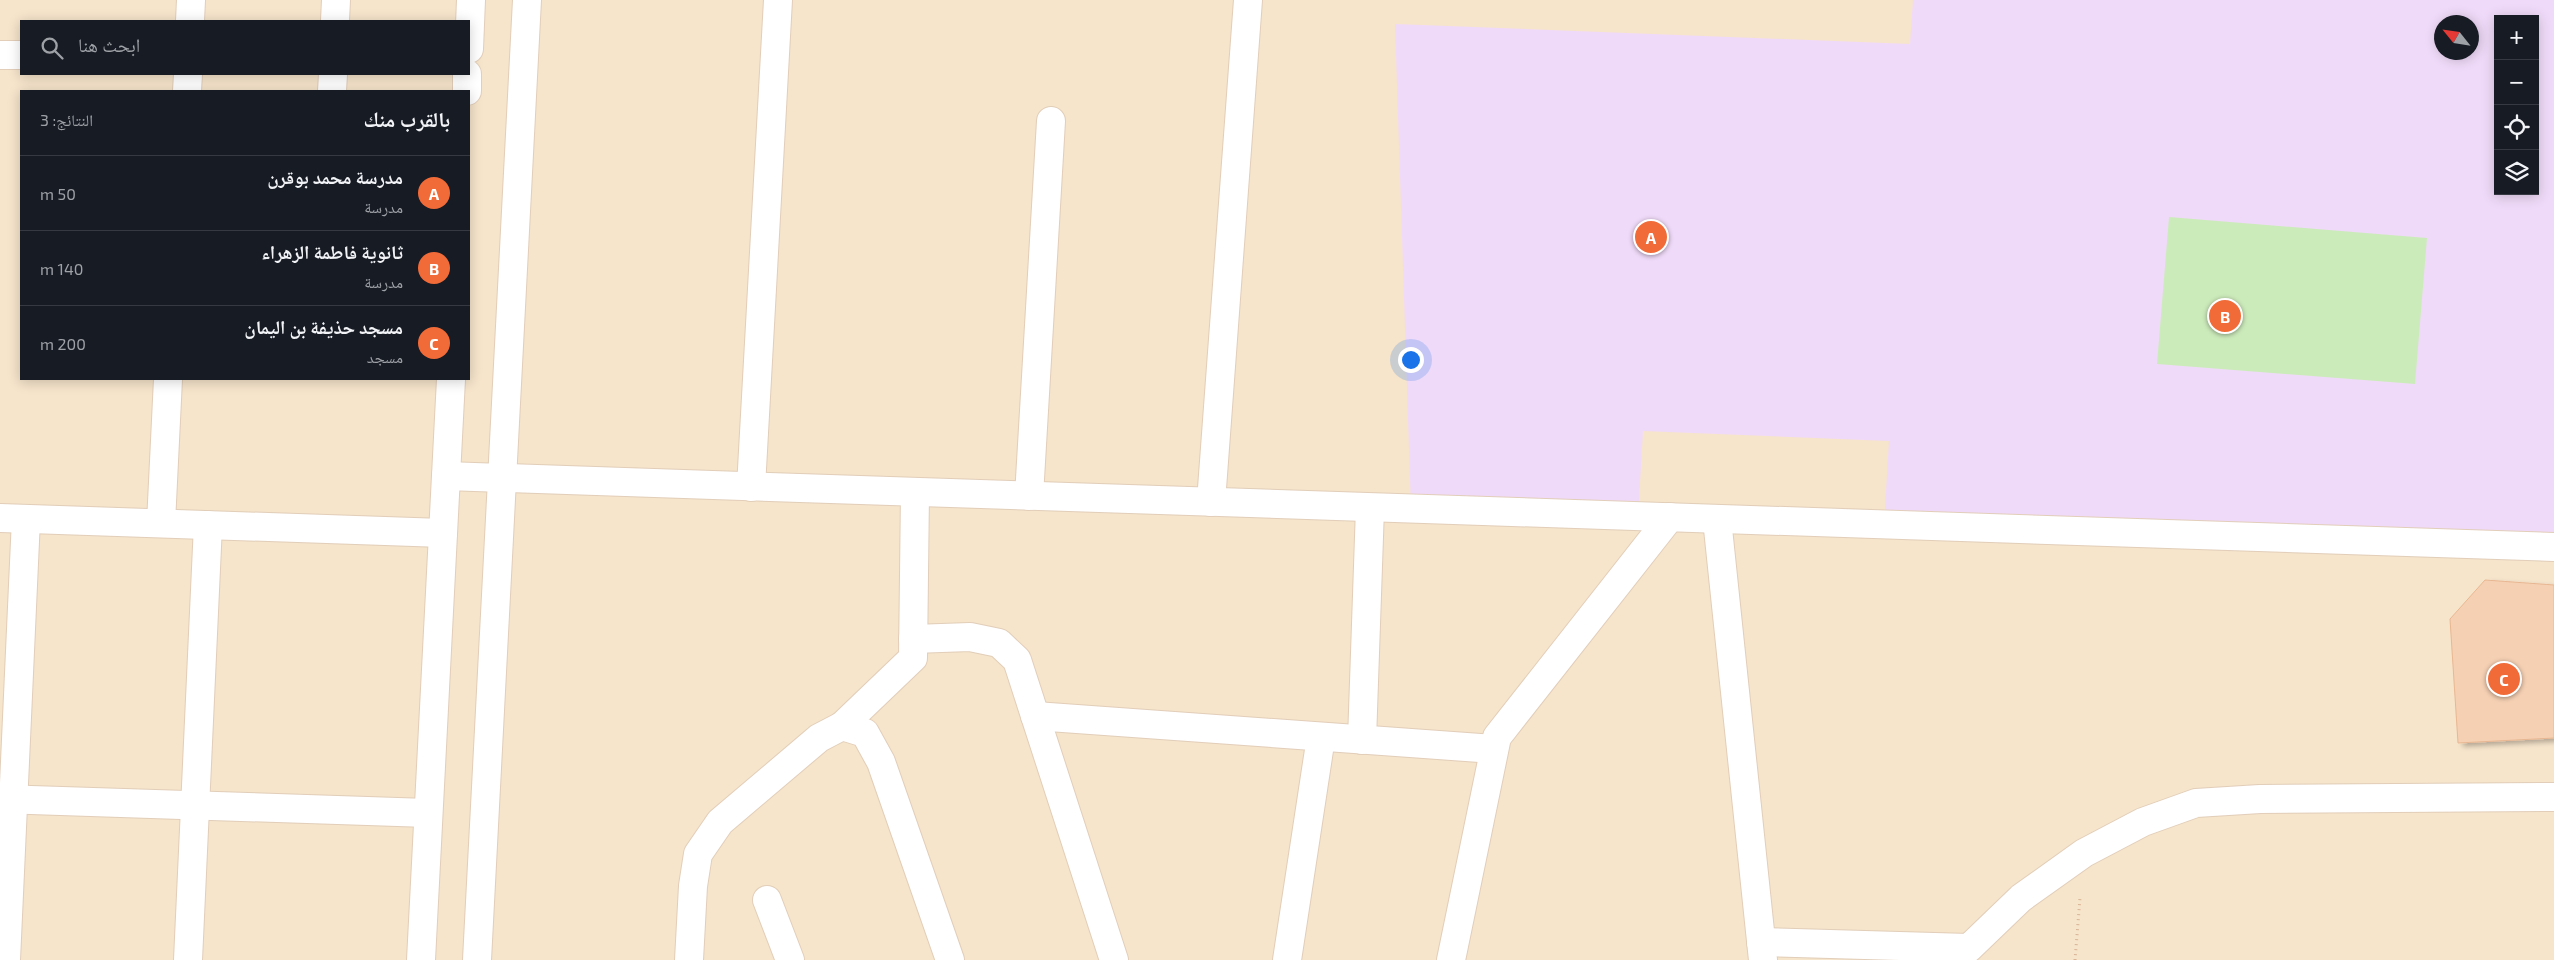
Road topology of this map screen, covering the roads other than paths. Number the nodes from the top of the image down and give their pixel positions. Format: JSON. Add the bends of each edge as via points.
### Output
{"nodes":[{"id":1,"x":191,"y":0,"type":"edge"},
{"id":2,"x":336,"y":0,"type":"edge"},
{"id":3,"x":471,"y":0,"type":"edge"},
{"id":4,"x":527,"y":0,"type":"edge"},
{"id":5,"x":778,"y":0,"type":"edge"},
{"id":6,"x":1248,"y":0,"type":"edge"},
{"id":7,"x":190,"y":20,"type":"edge"},
{"id":8,"x":336,"y":20,"type":"edge"},
{"id":9,"x":470,"y":24,"type":"edge"},
{"id":10,"x":0,"y":55,"type":"edge"},
{"id":11,"x":20,"y":55,"type":"edge"},
{"id":12,"x":188,"y":75,"type":"edge"},
{"id":13,"x":333,"y":75,"type":"edge"},
{"id":14,"x":468,"y":75,"type":"edge"},
{"id":15,"x":187,"y":90,"type":"edge"},
{"id":16,"x":332,"y":90,"type":"edge"},
{"id":17,"x":466,"y":90,"type":"edge"},
{"id":18,"x":1051,"y":121,"type":"dead end"},
{"id":19,"x":168,"y":380,"type":"edge"},
{"id":20,"x":451,"y":380,"type":"edge"},
{"id":21,"x":446,"y":476,"type":"junction"},
{"id":22,"x":502,"y":479,"type":"junction"},
{"id":23,"x":751,"y":487,"type":"junction"},
{"id":24,"x":915,"y":492,"type":"junction"},
{"id":25,"x":1029,"y":496,"type":"junction"},
{"id":26,"x":1211,"y":502,"type":"junction"},
{"id":27,"x":1370,"y":508,"type":"junction"},
{"id":28,"x":1670,"y":517,"type":"junction"},
{"id":29,"x":13,"y":518,"type":"edge"},
{"id":30,"x":1717,"y":519,"type":"junction"},
{"id":31,"x":161,"y":523,"type":"junction"},
{"id":32,"x":208,"y":525,"type":"junction"},
{"id":33,"x":443,"y":533,"type":"junction"},
{"id":34,"x":2554,"y":547,"type":"edge"},
{"id":35,"x":914,"y":639,"type":"junction"},
{"id":36,"x":1035,"y":716,"type":"junction"},
{"id":37,"x":842,"y":726,"type":"junction"},
{"id":38,"x":1321,"y":737,"type":"junction"},
{"id":39,"x":1362,"y":740,"type":"junction"},
{"id":40,"x":1494,"y":749,"type":"junction"},
{"id":41,"x":2554,"y":797,"type":"edge"},
{"id":42,"x":7,"y":799,"type":"edge"},
{"id":43,"x":195,"y":806,"type":"junction"},
{"id":44,"x":428,"y":813,"type":"junction"},
{"id":45,"x":767,"y":900,"type":"dead end"},
{"id":46,"x":1762,"y":951,"type":"edge"},
{"id":47,"x":6,"y":960,"type":"edge"},
{"id":48,"x":188,"y":960,"type":"edge"},
{"id":49,"x":421,"y":960,"type":"edge"},
{"id":50,"x":476,"y":960,"type":"edge"},
{"id":51,"x":689,"y":960,"type":"edge"},
{"id":52,"x":790,"y":960,"type":"edge"},
{"id":53,"x":950,"y":960,"type":"edge"},
{"id":54,"x":1114,"y":960,"type":"edge"},
{"id":55,"x":1287,"y":960,"type":"edge"},
{"id":56,"x":1450,"y":960,"type":"edge"}],
"edges":[{"from":1,"to":7,"type":"street"},
{"from":2,"to":8,"type":"street"},
{"from":3,"to":9,"type":"street"},
{"from":4,"to":22,"type":"street"},
{"from":5,"to":23,"type":"street"},
{"from":6,"to":26,"type":"street"},
{"from":10,"to":11,"type":"street"},
{"from":12,"to":15,"type":"street"},
{"from":13,"to":16,"type":"street"},
{"from":14,"to":17,"type":"street"},
{"from":18,"to":25,"type":"street"},
{"from":19,"to":31,"type":"street"},
{"from":20,"to":21,"type":"street"},
{"from":21,"to":22,"type":"street"},
{"from":21,"to":33,"type":"street"},
{"from":22,"to":23,"type":"street"},
{"from":22,"to":50,"type":"street"},
{"from":23,"to":24,"type":"street"},
{"from":24,"to":25,"type":"street"},
{"from":24,"to":35,"type":"street"},
{"from":25,"to":26,"type":"street"},
{"from":26,"to":27,"type":"street"},
{"from":27,"to":28,"type":"street"},
{"from":27,"to":39,"type":"street"},
{"from":28,"to":30,"type":"street"},
{"from":28,"to":40,"type":"street","via":[[1497,737]]},
{"from":29,"to":31,"type":"street"},
{"from":29,"to":42,"type":"street"},
{"from":30,"to":34,"type":"street"},
{"from":30,"to":46,"type":"street"},
{"from":31,"to":32,"type":"street"},
{"from":32,"to":33,"type":"street"},
{"from":32,"to":43,"type":"street"},
{"from":33,"to":44,"type":"street"},
{"from":35,"to":36,"type":"street","via":[[970,637],[999,643],[1017,660]]},
{"from":35,"to":37,"type":"street","via":[[913,658]]},
{"from":36,"to":38,"type":"street"},
{"from":36,"to":54,"type":"street"},
{"from":37,"to":51,"type":"street","via":[[819,738],[720,822],[698,854]]},
{"from":37,"to":53,"type":"street","via":[[865,733],[881,762]]},
{"from":38,"to":39,"type":"street"},
{"from":38,"to":55,"type":"street"},
{"from":39,"to":40,"type":"street"},
{"from":40,"to":56,"type":"street"},
{"from":41,"to":46,"type":"street","via":[[2260,799],[2196,803],[2143,822],[2084,853],[2022,898],[1969,948]]},
{"from":42,"to":43,"type":"street"},
{"from":42,"to":47,"type":"street"},
{"from":43,"to":44,"type":"street"},
{"from":43,"to":48,"type":"street"},
{"from":44,"to":49,"type":"street"},
{"from":45,"to":52,"type":"street"}]}
